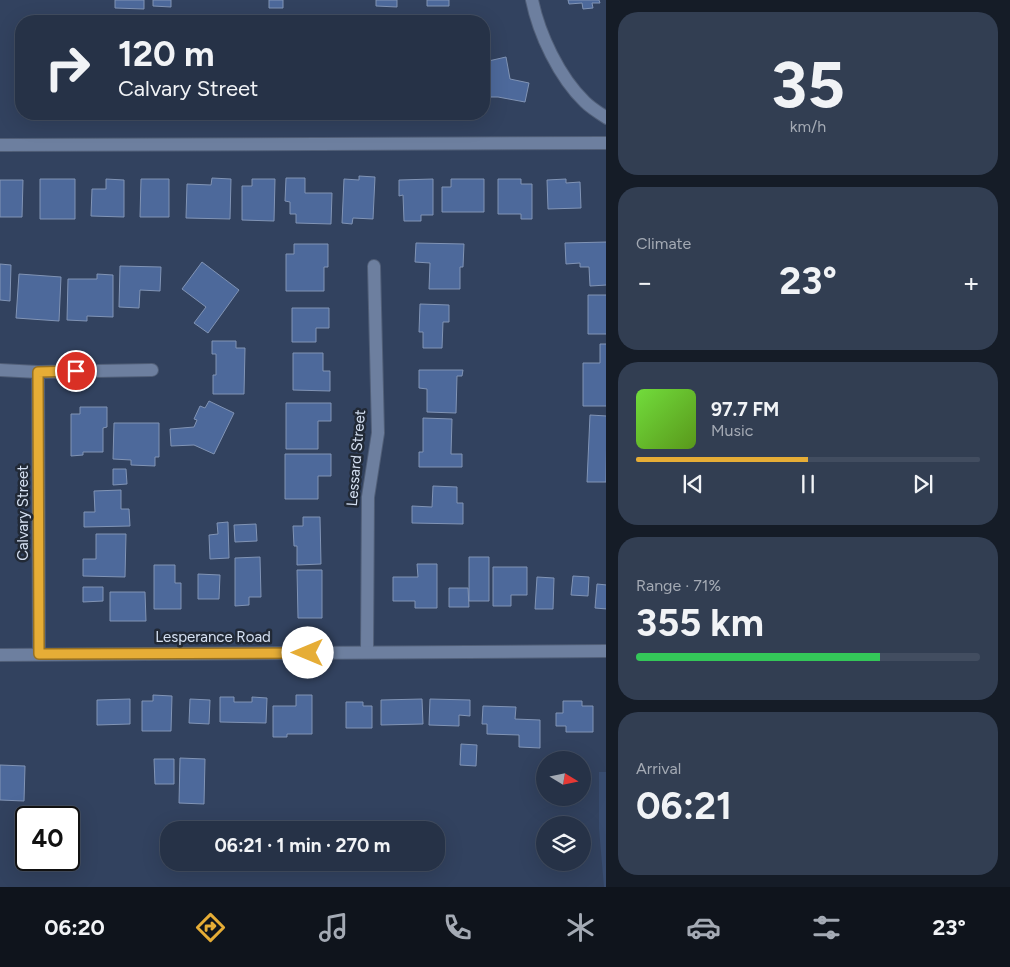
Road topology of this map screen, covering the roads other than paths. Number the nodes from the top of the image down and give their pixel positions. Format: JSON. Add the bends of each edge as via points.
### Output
{"nodes":[{"id":1,"x":532,"y":0,"type":"edge"},
{"id":2,"x":606,"y":118,"type":"edge"},
{"id":3,"x":606,"y":143,"type":"edge"},
{"id":4,"x":0,"y":145,"type":"edge"},
{"id":5,"x":374,"y":266,"type":"dead end"},
{"id":6,"x":0,"y":370,"type":"edge"},
{"id":7,"x":152,"y":370,"type":"dead end"},
{"id":8,"x":38,"y":372,"type":"junction"},
{"id":9,"x":606,"y":651,"type":"edge"},
{"id":10,"x":367,"y":652,"type":"junction"},
{"id":11,"x":39,"y":654,"type":"junction"},
{"id":12,"x":0,"y":655,"type":"edge"}],
"edges":[{"from":1,"to":2,"type":"street","via":[[535,17],[555,62],[584,102]]},
{"from":3,"to":4,"type":"street"},
{"from":5,"to":10,"type":"street","name":"Lessard Street","via":[[378,433],[368,497]]},
{"from":6,"to":8,"type":"street"},
{"from":7,"to":8,"type":"street"},
{"from":8,"to":11,"type":"street","name":"Calvary Street"},
{"from":9,"to":10,"type":"street","name":"Lesperance Road"},
{"from":10,"to":11,"type":"street","name":"Lesperance Road"},
{"from":11,"to":12,"type":"street","name":"Lesperance Road"}]}
